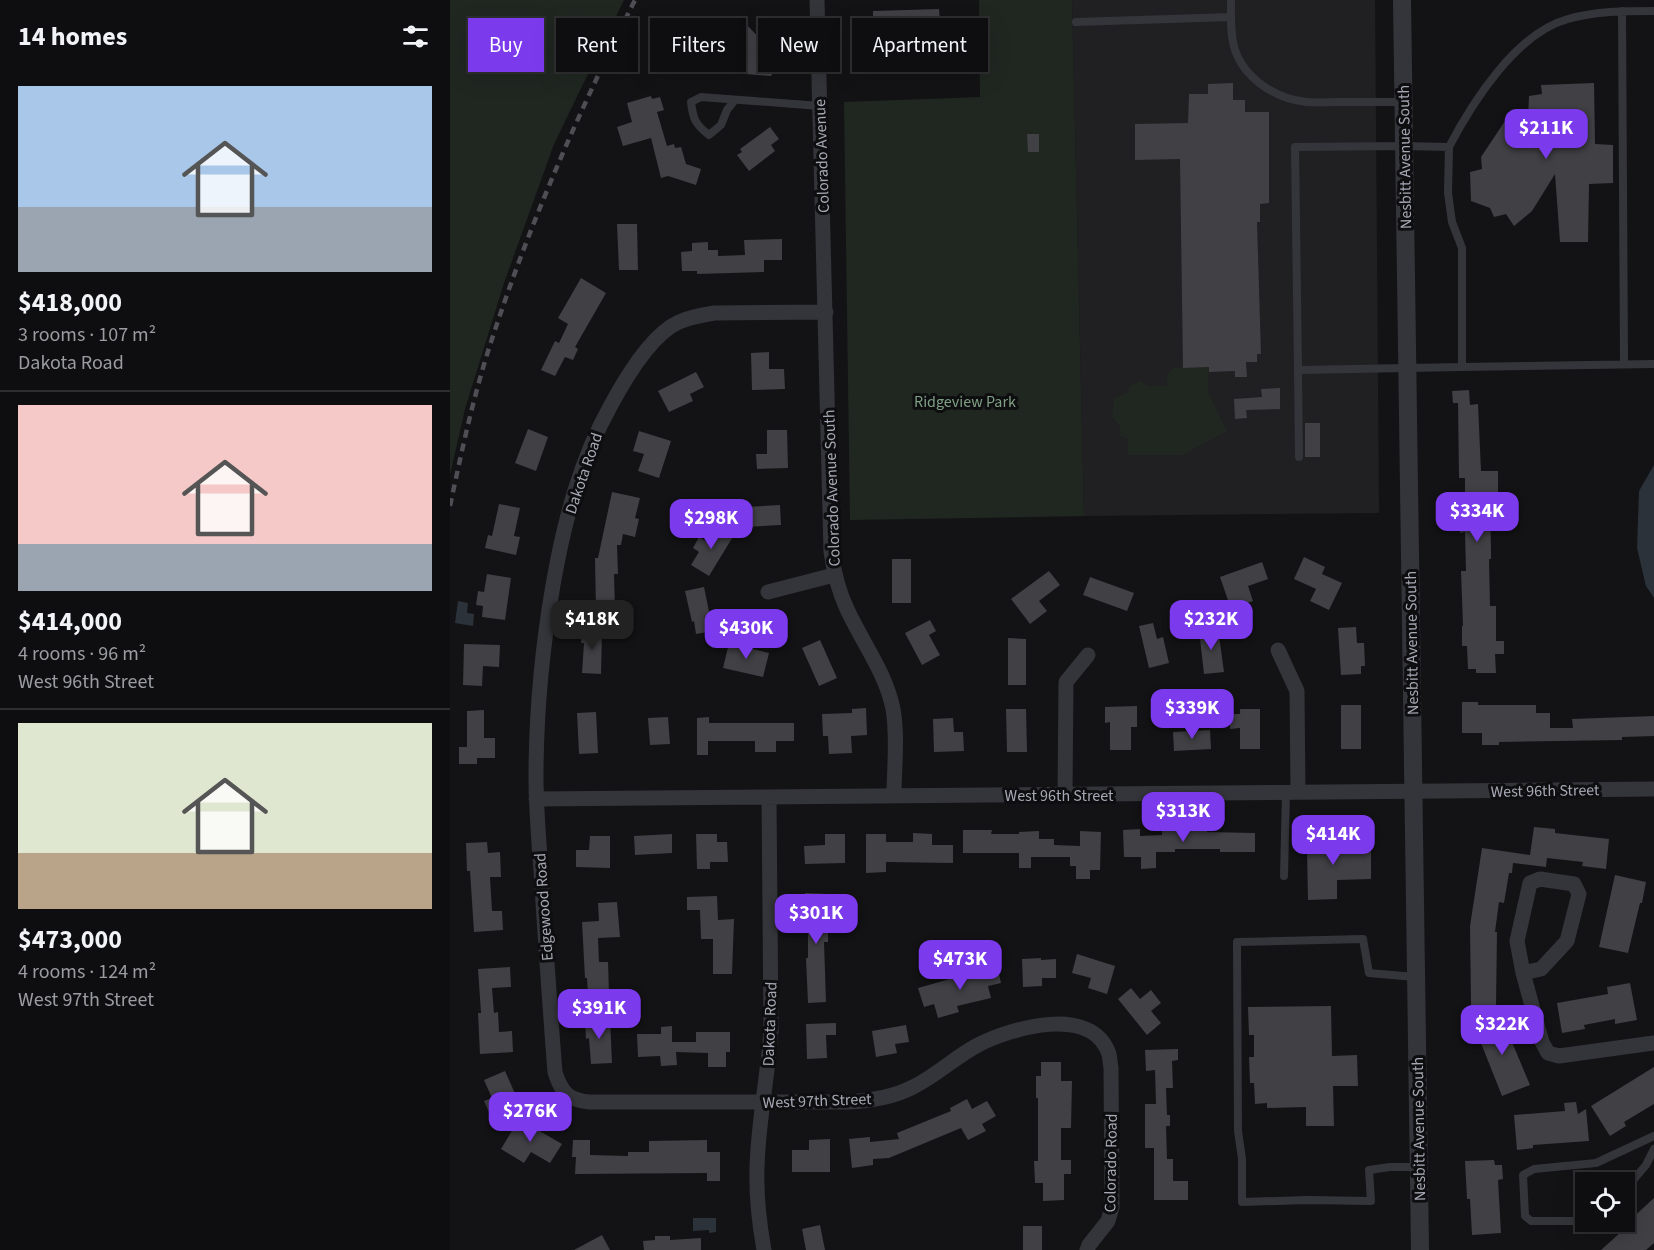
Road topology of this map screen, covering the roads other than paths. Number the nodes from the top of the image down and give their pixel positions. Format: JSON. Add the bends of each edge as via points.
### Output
{"nodes":[{"id":1,"x":817,"y":0,"type":"edge"},
{"id":2,"x":1230,"y":0,"type":"edge"},
{"id":3,"x":1402,"y":0,"type":"edge"},
{"id":4,"x":1622,"y":11,"type":"junction"},
{"id":5,"x":1654,"y":11,"type":"edge"},
{"id":6,"x":1231,"y":17,"type":"junction"},
{"id":7,"x":1076,"y":22,"type":"dead end"},
{"id":8,"x":735,"y":100,"type":"junction"},
{"id":9,"x":1403,"y":102,"type":"junction"},
{"id":10,"x":820,"y":105,"type":"junction"},
{"id":11,"x":1404,"y":146,"type":"junction"},
{"id":12,"x":1449,"y":147,"type":"junction"},
{"id":13,"x":826,"y":312,"type":"junction"},
{"id":14,"x":1654,"y":363,"type":"edge"},
{"id":15,"x":1624,"y":364,"type":"junction"},
{"id":16,"x":1462,"y":367,"type":"junction"},
{"id":17,"x":1407,"y":368,"type":"junction"},
{"id":18,"x":1298,"y":370,"type":"junction"},
{"id":19,"x":1299,"y":457,"type":"dead end"},
{"id":20,"x":834,"y":575,"type":"junction"},
{"id":21,"x":768,"y":592,"type":"dead end"},
{"id":22,"x":1278,"y":651,"type":"dead end"},
{"id":23,"x":1088,"y":655,"type":"dead end"},
{"id":24,"x":1654,"y":789,"type":"edge"},
{"id":25,"x":1413,"y":791,"type":"junction"},
{"id":26,"x":1292,"y":792,"type":"junction"},
{"id":27,"x":1065,"y":795,"type":"junction"},
{"id":28,"x":894,"y":796,"type":"junction"},
{"id":29,"x":769,"y":797,"type":"junction"},
{"id":30,"x":536,"y":799,"type":"junction"},
{"id":31,"x":1284,"y":876,"type":"dead end"},
{"id":32,"x":1523,"y":973,"type":"junction"},
{"id":33,"x":1416,"y":978,"type":"junction"},
{"id":34,"x":1654,"y":1043,"type":"edge"},
{"id":35,"x":1111,"y":1068,"type":"joint"},
{"id":36,"x":589,"y":1102,"type":"joint"},
{"id":37,"x":763,"y":1102,"type":"junction"},
{"id":38,"x":1654,"y":1136,"type":"edge"},
{"id":39,"x":1654,"y":1149,"type":"edge"},
{"id":40,"x":1419,"y":1167,"type":"junction"},
{"id":41,"x":1635,"y":1178,"type":"edge"},
{"id":42,"x":1575,"y":1221,"type":"edge"},
{"id":43,"x":764,"y":1250,"type":"edge"},
{"id":44,"x":1087,"y":1250,"type":"edge"},
{"id":45,"x":1420,"y":1250,"type":"edge"}],
"edges":[{"from":1,"to":10,"type":"street","name":"Colorado Avenue"},
{"from":2,"to":6,"type":"lane"},
{"from":3,"to":9,"type":"street","name":"Nesbitt Avenue South"},
{"from":4,"to":5,"type":"lane"},
{"from":4,"to":12,"type":"lane","via":[[1566,20],[1544,29],[1494,76]]},
{"from":4,"to":15,"type":"lane"},
{"from":6,"to":7,"type":"lane"},
{"from":6,"to":9,"type":"lane","via":[[1232,38],[1241,63],[1275,93],[1306,102]]},
{"from":8,"to":8,"type":"lane","via":[[701,97],[691,102],[697,126],[709,135],[721,125]]},
{"from":8,"to":10,"type":"lane"},
{"from":9,"to":11,"type":"street","name":"Nesbitt Avenue South"},
{"from":10,"to":13,"type":"street","name":"Colorado Avenue"},
{"from":11,"to":12,"type":"lane"},
{"from":11,"to":17,"type":"street","name":"Nesbitt Avenue South"},
{"from":11,"to":18,"type":"lane","via":[[1295,147]]},
{"from":12,"to":16,"type":"lane","via":[[1448,193],[1452,222],[1462,248]]},
{"from":13,"to":20,"type":"street","name":"Colorado Avenue South"},
{"from":13,"to":30,"type":"street","name":"Dakota Road","via":[[714,313],[678,322],[663,332],[622,385],[598,427],[580,472],[558,557],[538,704]]},
{"from":14,"to":15,"type":"lane"},
{"from":15,"to":16,"type":"lane"},
{"from":16,"to":17,"type":"lane"},
{"from":17,"to":18,"type":"lane"},
{"from":17,"to":25,"type":"street","name":"Nesbitt Avenue South"},
{"from":18,"to":19,"type":"lane"},
{"from":20,"to":21,"type":"street"},
{"from":20,"to":28,"type":"street","name":"Colorado Avenue South","via":[[847,610],[885,683],[893,709]]},
{"from":22,"to":26,"type":"street","via":[[1297,691]]},
{"from":23,"to":27,"type":"street","via":[[1066,682]]},
{"from":24,"to":25,"type":"street","name":"West 96th Street"},
{"from":25,"to":26,"type":"street","name":"West 96th Street"},
{"from":25,"to":33,"type":"street","name":"Nesbitt Avenue South"},
{"from":26,"to":27,"type":"street","name":"West 96th Street"},
{"from":26,"to":31,"type":"lane"},
{"from":27,"to":28,"type":"street","name":"West 96th Street"},
{"from":28,"to":29,"type":"street","name":"West 96th Street"},
{"from":29,"to":30,"type":"street","name":"West 96th Street"},
{"from":29,"to":37,"type":"street","name":"Dakota Road","via":[[771,1020]]},
{"from":30,"to":36,"type":"street","name":"Edgewood Road","via":[[555,1072],[566,1095]]},
{"from":32,"to":32,"type":"street","via":[[1517,940],[1530,883],[1540,879],[1574,884],[1579,894],[1566,941],[1541,969]]},
{"from":32,"to":34,"type":"street","via":[[1548,1053],[1559,1056]]},
{"from":33,"to":40,"type":"street","name":"Nesbitt Avenue South"},
{"from":33,"to":40,"type":"lane","via":[[1368,973],[1363,939],[1237,942],[1242,1202],[1371,1201],[1369,1170]]},
{"from":35,"to":37,"type":"street","name":"West 97th Street","via":[[1109,1054],[1094,1033],[1067,1024],[1046,1025],[998,1035],[913,1087],[892,1095],[868,1101]]},
{"from":35,"to":44,"type":"street","name":"Colorado Road","via":[[1112,1207],[1108,1221]]},
{"from":36,"to":37,"type":"street","name":"West 97th Street"},
{"from":37,"to":43,"type":"street","name":"Dakota Road","via":[[757,1167]]},
{"from":38,"to":42,"type":"lane","via":[[1596,1163],[1534,1169],[1523,1175],[1525,1215],[1532,1221]]},
{"from":39,"to":41,"type":"lane"},
{"from":40,"to":45,"type":"street","name":"Nesbitt Avenue South"}]}
